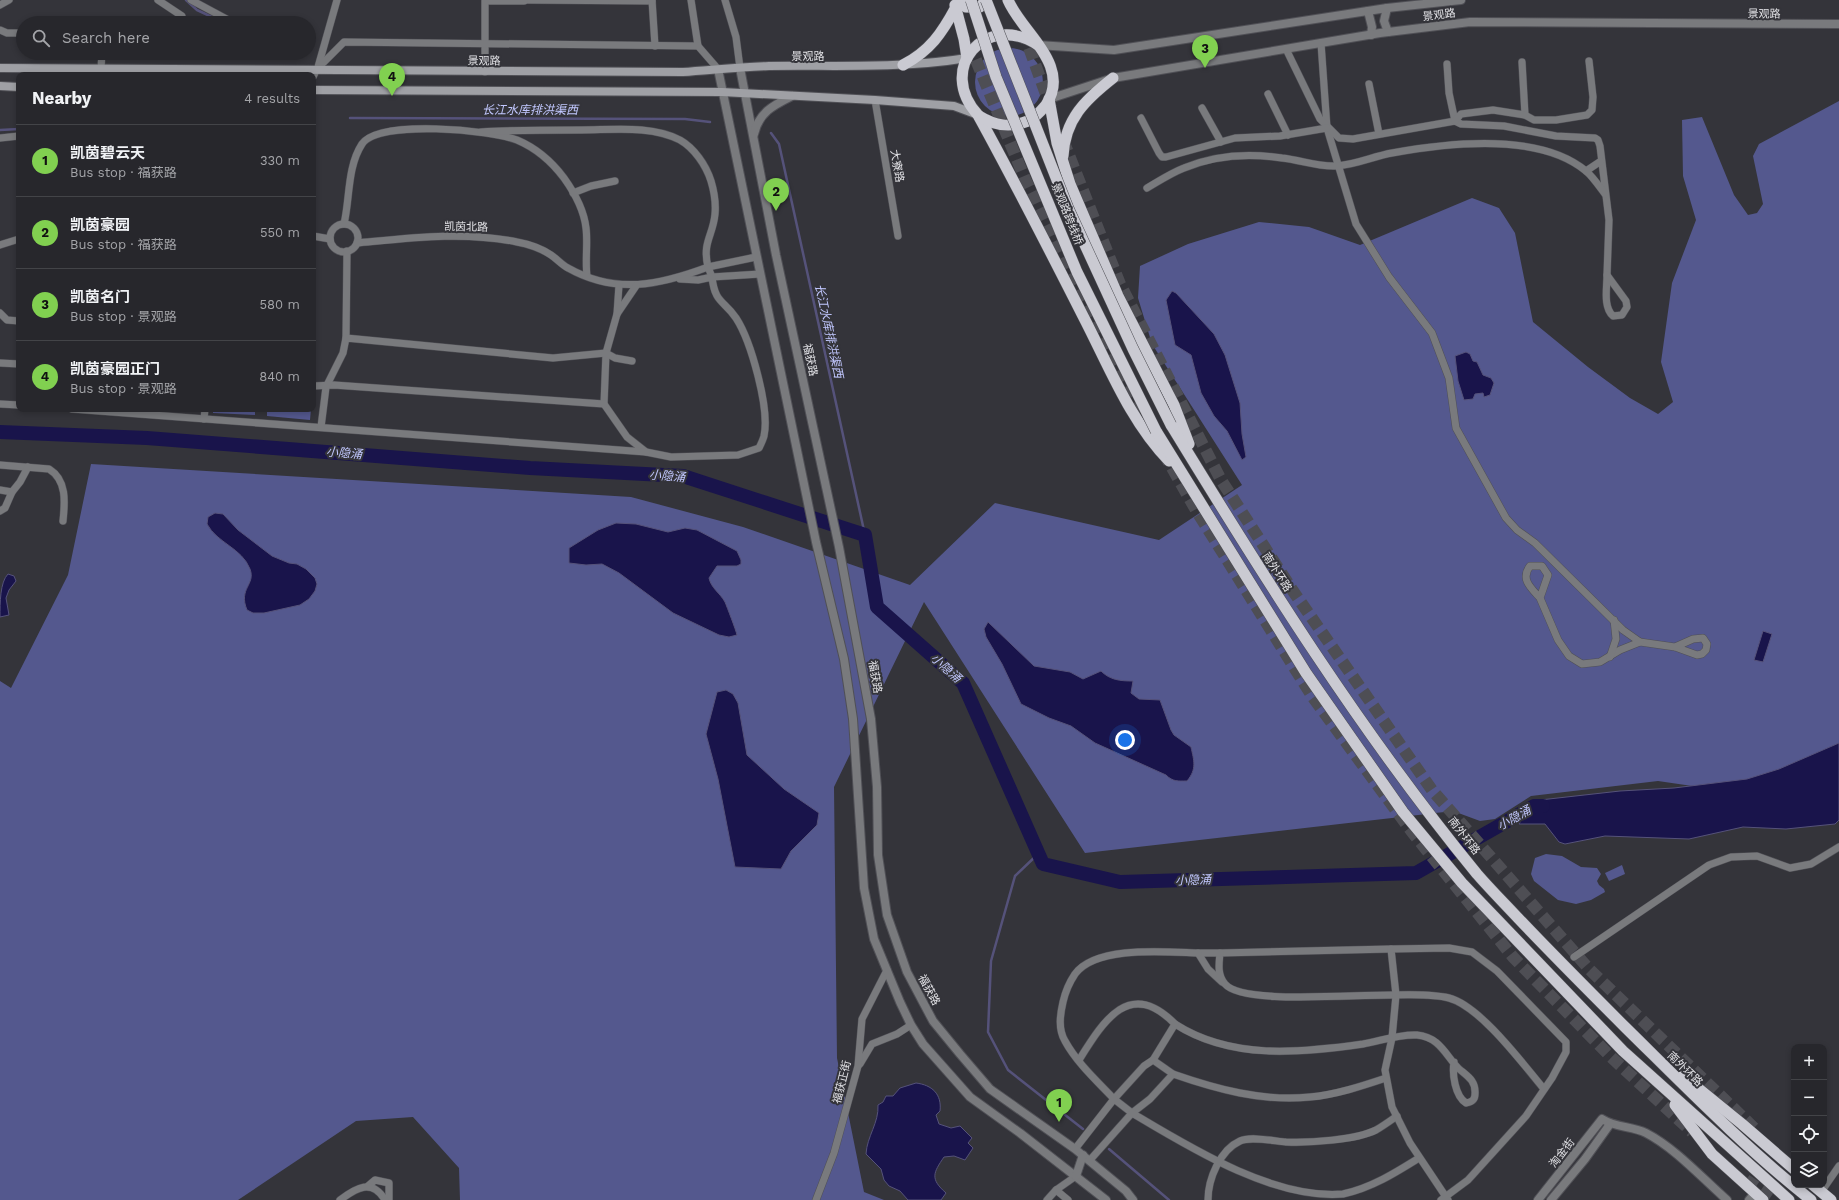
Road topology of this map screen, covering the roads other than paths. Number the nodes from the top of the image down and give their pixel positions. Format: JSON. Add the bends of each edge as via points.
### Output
{"nodes":[{"id":1,"x":9,"y":0,"type":"edge"},
{"id":2,"x":158,"y":0,"type":"edge"},
{"id":3,"x":191,"y":0,"type":"edge"},
{"id":4,"x":337,"y":0,"type":"edge"},
{"id":5,"x":691,"y":0,"type":"edge"},
{"id":6,"x":724,"y":0,"type":"edge"},
{"id":7,"x":971,"y":0,"type":"edge"},
{"id":8,"x":986,"y":0,"type":"edge"},
{"id":9,"x":1008,"y":0,"type":"edge"},
{"id":10,"x":1461,"y":0,"type":"edge"},
{"id":11,"x":524,"y":1,"type":"edge"},
{"id":12,"x":652,"y":1,"type":"edge"},
{"id":13,"x":956,"y":2,"type":"edge"},
{"id":14,"x":0,"y":5,"type":"edge"},
{"id":15,"x":1387,"y":8,"type":"junction"},
{"id":16,"x":1368,"y":11,"type":"junction"},
{"id":17,"x":182,"y":16,"type":"edge"},
{"id":18,"x":221,"y":16,"type":"edge"},
{"id":19,"x":1839,"y":24,"type":"edge"},
{"id":20,"x":0,"y":30,"type":"edge"},
{"id":21,"x":1388,"y":32,"type":"junction"},
{"id":22,"x":16,"y":33,"type":"edge"},
{"id":23,"x":1370,"y":35,"type":"junction"},
{"id":24,"x":1321,"y":43,"type":"junction"},
{"id":25,"x":485,"y":44,"type":"junction"},
{"id":26,"x":1038,"y":45,"type":"junction"},
{"id":27,"x":655,"y":46,"type":"junction"},
{"id":28,"x":698,"y":46,"type":"junction"},
{"id":29,"x":1286,"y":49,"type":"junction"},
{"id":30,"x":967,"y":58,"type":"junction"},
{"id":31,"x":102,"y":60,"type":"edge"},
{"id":32,"x":1589,"y":61,"type":"dead end"},
{"id":33,"x":1522,"y":62,"type":"dead end"},
{"id":34,"x":1447,"y":64,"type":"dead end"},
{"id":35,"x":903,"y":65,"type":"junction"},
{"id":36,"x":0,"y":68,"type":"edge"},
{"id":37,"x":101,"y":68,"type":"junction"},
{"id":38,"x":740,"y":68,"type":"junction"},
{"id":39,"x":718,"y":69,"type":"junction"},
{"id":40,"x":288,"y":72,"type":"edge"},
{"id":41,"x":315,"y":72,"type":"edge"},
{"id":42,"x":316,"y":72,"type":"edge"},
{"id":43,"x":485,"y":72,"type":"junction"},
{"id":44,"x":316,"y":73,"type":"edge"},
{"id":45,"x":1113,"y":78,"type":"junction"},
{"id":46,"x":1369,"y":84,"type":"dead end"},
{"id":47,"x":0,"y":86,"type":"edge"},
{"id":48,"x":16,"y":87,"type":"edge"},
{"id":49,"x":316,"y":90,"type":"edge"},
{"id":50,"x":722,"y":92,"type":"junction"},
{"id":51,"x":745,"y":94,"type":"junction"},
{"id":52,"x":1268,"y":94,"type":"dead end"},
{"id":53,"x":792,"y":96,"type":"junction"},
{"id":54,"x":1049,"y":99,"type":"junction"},
{"id":55,"x":875,"y":100,"type":"junction"},
{"id":56,"x":1202,"y":108,"type":"dead end"},
{"id":57,"x":978,"y":115,"type":"junction"},
{"id":58,"x":1525,"y":115,"type":"junction"},
{"id":59,"x":1141,"y":118,"type":"dead end"},
{"id":60,"x":1455,"y":121,"type":"junction"},
{"id":61,"x":1327,"y":128,"type":"junction"},
{"id":62,"x":481,"y":132,"type":"junction"},
{"id":63,"x":1379,"y":134,"type":"junction"},
{"id":64,"x":1288,"y":135,"type":"junction"},
{"id":65,"x":16,"y":136,"type":"edge"},
{"id":66,"x":753,"y":136,"type":"junction"},
{"id":67,"x":0,"y":138,"type":"edge"},
{"id":68,"x":1221,"y":142,"type":"junction"},
{"id":69,"x":1601,"y":161,"type":"junction"},
{"id":70,"x":1063,"y":163,"type":"junction"},
{"id":71,"x":1337,"y":166,"type":"junction"},
{"id":72,"x":1586,"y":171,"type":"junction"},
{"id":73,"x":615,"y":181,"type":"dead end"},
{"id":74,"x":1147,"y":188,"type":"dead end"},
{"id":75,"x":573,"y":193,"type":"junction"},
{"id":76,"x":1605,"y":194,"type":"junction"},
{"id":77,"x":344,"y":224,"type":"junction"},
{"id":78,"x":898,"y":236,"type":"dead end"},
{"id":79,"x":316,"y":237,"type":"edge"},
{"id":80,"x":330,"y":239,"type":"junction"},
{"id":81,"x":16,"y":240,"type":"edge"},
{"id":82,"x":357,"y":243,"type":"junction"},
{"id":83,"x":0,"y":245,"type":"edge"},
{"id":84,"x":347,"y":251,"type":"junction"},
{"id":85,"x":756,"y":257,"type":"junction"},
{"id":86,"x":708,"y":267,"type":"junction"},
{"id":87,"x":760,"y":274,"type":"junction"},
{"id":88,"x":1607,"y":275,"type":"junction"},
{"id":89,"x":587,"y":276,"type":"junction"},
{"id":90,"x":712,"y":277,"type":"junction"},
{"id":91,"x":676,"y":279,"type":"junction"},
{"id":92,"x":619,"y":285,"type":"junction"},
{"id":93,"x":636,"y":286,"type":"junction"},
{"id":94,"x":0,"y":313,"type":"edge"},
{"id":95,"x":617,"y":314,"type":"junction"},
{"id":96,"x":16,"y":321,"type":"edge"},
{"id":97,"x":346,"y":338,"type":"junction"},
{"id":98,"x":606,"y":353,"type":"junction"},
{"id":99,"x":632,"y":361,"type":"dead end"},
{"id":100,"x":0,"y":363,"type":"edge"},
{"id":101,"x":16,"y":364,"type":"edge"},
{"id":102,"x":316,"y":386,"type":"edge"},
{"id":103,"x":326,"y":387,"type":"junction"},
{"id":104,"x":0,"y":404,"type":"edge"},
{"id":105,"x":604,"y":404,"type":"junction"},
{"id":106,"x":16,"y":405,"type":"edge"},
{"id":107,"x":112,"y":412,"type":"edge"},
{"id":108,"x":205,"y":412,"type":"edge"},
{"id":109,"x":204,"y":419,"type":"junction"},
{"id":110,"x":1171,"y":425,"type":"joint"},
{"id":111,"x":320,"y":427,"type":"junction"},
{"id":112,"x":646,"y":452,"type":"junction"},
{"id":113,"x":0,"y":465,"type":"edge"},
{"id":114,"x":28,"y":467,"type":"junction"},
{"id":115,"x":1199,"y":471,"type":"junction"},
{"id":116,"x":1184,"y":477,"type":"junction"},
{"id":117,"x":0,"y":490,"type":"edge"},
{"id":118,"x":12,"y":492,"type":"junction"},
{"id":119,"x":0,"y":511,"type":"edge"},
{"id":120,"x":63,"y":521,"type":"dead end"},
{"id":121,"x":1540,"y":598,"type":"dead end"},
{"id":122,"x":1614,"y":620,"type":"junction"},
{"id":123,"x":1640,"y":642,"type":"junction"},
{"id":124,"x":1675,"y":647,"type":"dead end"},
{"id":125,"x":1610,"y":657,"type":"junction"},
{"id":126,"x":1839,"y":847,"type":"edge"},
{"id":127,"x":1391,"y":950,"type":"junction"},
{"id":128,"x":1198,"y":953,"type":"junction"},
{"id":129,"x":1220,"y":953,"type":"junction"},
{"id":130,"x":1574,"y":957,"type":"dead end"},
{"id":131,"x":887,"y":970,"type":"junction"},
{"id":132,"x":1226,"y":986,"type":"junction"},
{"id":133,"x":1396,"y":995,"type":"junction"},
{"id":134,"x":1175,"y":1024,"type":"junction"},
{"id":135,"x":911,"y":1025,"type":"junction"},
{"id":136,"x":1392,"y":1038,"type":"junction"},
{"id":137,"x":1654,"y":1057,"type":"junction"},
{"id":138,"x":1079,"y":1060,"type":"junction"},
{"id":139,"x":1153,"y":1060,"type":"junction"},
{"id":140,"x":1454,"y":1062,"type":"junction"},
{"id":141,"x":858,"y":1066,"type":"junction"},
{"id":142,"x":1173,"y":1074,"type":"junction"},
{"id":143,"x":1386,"y":1078,"type":"junction"},
{"id":144,"x":1660,"y":1085,"type":"junction"},
{"id":145,"x":1544,"y":1089,"type":"junction"},
{"id":146,"x":1114,"y":1099,"type":"junction"},
{"id":147,"x":1132,"y":1113,"type":"junction"},
{"id":148,"x":1397,"y":1116,"type":"junction"},
{"id":149,"x":1610,"y":1124,"type":"junction"},
{"id":150,"x":1076,"y":1149,"type":"junction"},
{"id":151,"x":1086,"y":1158,"type":"junction"},
{"id":152,"x":1419,"y":1158,"type":"junction"},
{"id":153,"x":1218,"y":1163,"type":"junction"},
{"id":154,"x":1791,"y":1166,"type":"edge"},
{"id":155,"x":1839,"y":1166,"type":"edge"},
{"id":156,"x":1076,"y":1176,"type":"junction"},
{"id":157,"x":1827,"y":1178,"type":"edge"},
{"id":158,"x":368,"y":1186,"type":"junction"},
{"id":159,"x":1817,"y":1188,"type":"edge"},
{"id":160,"x":1056,"y":1190,"type":"junction"},
{"id":161,"x":1756,"y":1198,"type":"edge"},
{"id":162,"x":1445,"y":1199,"type":"edge"},
{"id":163,"x":340,"y":1200,"type":"edge"},
{"id":164,"x":385,"y":1200,"type":"edge"},
{"id":165,"x":389,"y":1200,"type":"edge"},
{"id":166,"x":816,"y":1200,"type":"edge"},
{"id":167,"x":1047,"y":1200,"type":"edge"},
{"id":168,"x":1068,"y":1200,"type":"edge"},
{"id":169,"x":1106,"y":1200,"type":"edge"},
{"id":170,"x":1133,"y":1200,"type":"edge"},
{"id":171,"x":1208,"y":1200,"type":"edge"},
{"id":172,"x":1538,"y":1200,"type":"edge"},
{"id":173,"x":1551,"y":1200,"type":"edge"},
{"id":174,"x":1727,"y":1200,"type":"edge"},
{"id":175,"x":1789,"y":1200,"type":"edge"},
{"id":176,"x":1811,"y":1200,"type":"edge"},
{"id":177,"x":1831,"y":1200,"type":"edge"}],
"edges":[{"from":1,"to":14,"type":"street"},
{"from":2,"to":17,"type":"street"},
{"from":3,"to":18,"type":"street"},
{"from":4,"to":41,"type":"street"},
{"from":5,"to":28,"type":"street"},
{"from":6,"to":38,"type":"street","via":[[736,37]]},
{"from":7,"to":116,"type":"highway","name":"景观路跨线桥","bridge":true,"via":[[996,77],[1077,272],[1156,432]]},
{"from":8,"to":13,"type":"highway","via":[[980,6],[966,7]]},
{"from":8,"to":110,"type":"highway","name":"景观路跨线桥","bridge":true,"via":[[1068,208]]},
{"from":9,"to":26,"type":"highway"},
{"from":10,"to":15,"type":"street"},
{"from":11,"to":12,"type":"street"},
{"from":11,"to":25,"type":"street","via":[[485,1]]},
{"from":12,"to":27,"type":"street"},
{"from":13,"to":30,"type":"highway"},
{"from":13,"to":35,"type":"highway","via":[[938,38],[918,57]]},
{"from":15,"to":16,"type":"street"},
{"from":15,"to":21,"type":"street","via":[[1384,21]]},
{"from":16,"to":23,"type":"street","via":[[1371,20]]},
{"from":16,"to":26,"type":"street","via":[[1114,50]]},
{"from":19,"to":21,"type":"street","name":"景观路","via":[[1470,22]]},
{"from":20,"to":22,"type":"street"},
{"from":21,"to":23,"type":"street","name":"景观路"},
{"from":23,"to":24,"type":"street","name":"景观路"},
{"from":24,"to":29,"type":"street","name":"景观路"},
{"from":24,"to":61,"type":"street"},
{"from":25,"to":27,"type":"street"},
{"from":25,"to":42,"type":"street","via":[[344,42]]},
{"from":25,"to":43,"type":"street"},
{"from":26,"to":30,"type":"highway","via":[[1013,34],[999,35],[986,39],[975,47]]},
{"from":26,"to":54,"type":"highway","via":[[1052,70],[1053,85]]},
{"from":27,"to":28,"type":"street"},
{"from":28,"to":39,"type":"street"},
{"from":29,"to":45,"type":"street","name":"景观路"},
{"from":29,"to":61,"type":"street","via":[[1320,119]]},
{"from":30,"to":35,"type":"main road","name":"景观路"},
{"from":30,"to":57,"type":"highway","via":[[962,75],[964,96]]},
{"from":31,"to":37,"type":"street"},
{"from":32,"to":58,"type":"street","via":[[1593,97],[1592,110],[1587,115],[1556,120],[1534,120]]},
{"from":33,"to":58,"type":"street"},
{"from":34,"to":60,"type":"street","via":[[1449,93]]},
{"from":35,"to":38,"type":"main road","name":"景观路"},
{"from":36,"to":37,"type":"main road","name":"景观路"},
{"from":37,"to":40,"type":"main road","name":"景观路"},
{"from":38,"to":39,"type":"main road","name":"景观路"},
{"from":38,"to":51,"type":"street","name":"福获路"},
{"from":39,"to":43,"type":"main road","name":"景观路","via":[[683,72]]},
{"from":39,"to":50,"type":"street"},
{"from":43,"to":44,"type":"main road","name":"景观路"},
{"from":45,"to":54,"type":"street","name":"景观路"},
{"from":45,"to":70,"type":"highway","via":[[1091,96],[1070,123],[1064,143]]},
{"from":46,"to":63,"type":"street"},
{"from":47,"to":48,"type":"main road"},
{"from":49,"to":50,"type":"main road"},
{"from":50,"to":51,"type":"main road"},
{"from":50,"to":85,"type":"street"},
{"from":51,"to":53,"type":"main road"},
{"from":51,"to":66,"type":"street","name":"福获路"},
{"from":52,"to":64,"type":"street"},
{"from":53,"to":55,"type":"main road"},
{"from":53,"to":66,"type":"street","via":[[772,105],[760,118]]},
{"from":54,"to":57,"type":"highway","via":[[1031,120],[1018,125],[990,123]]},
{"from":54,"to":70,"type":"highway"},
{"from":55,"to":57,"type":"main road","via":[[954,106]]},
{"from":55,"to":78,"type":"street","name":"大寮路"},
{"from":56,"to":68,"type":"street"},
{"from":57,"to":116,"type":"highway","via":[[1128,405],[1152,443]]},
{"from":58,"to":60,"type":"street","via":[[1493,110],[1471,111],[1458,116]]},
{"from":59,"to":68,"type":"street","via":[[1162,157]]},
{"from":60,"to":63,"type":"street"},
{"from":60,"to":69,"type":"street","via":[[1461,124],[1504,126],[1556,136],[1595,138],[1598,140]]},
{"from":61,"to":63,"type":"street","via":[[1335,136],[1344,139]]},
{"from":61,"to":64,"type":"street"},
{"from":61,"to":71,"type":"street"},
{"from":62,"to":75,"type":"street","via":[[516,140],[532,147],[550,162]]},
{"from":62,"to":77,"type":"street","via":[[401,129],[382,132],[362,143],[355,161]]},
{"from":62,"to":86,"type":"street","via":[[646,131],[680,141],[694,151],[710,180],[715,214],[706,243]]},
{"from":64,"to":68,"type":"street","via":[[1234,138]]},
{"from":65,"to":67,"type":"street"},
{"from":66,"to":150,"type":"street","name":"福获路","via":[[839,547],[871,719],[877,787],[878,855],[887,915],[907,972],[933,1021],[990,1089]]},
{"from":69,"to":72,"type":"street"},
{"from":69,"to":76,"type":"street"},
{"from":70,"to":115,"type":"highway","via":[[1118,296],[1174,405]]},
{"from":71,"to":72,"type":"street","via":[[1392,153],[1457,144],[1516,146],[1550,152]]},
{"from":71,"to":74,"type":"street","via":[[1240,155],[1184,168]]},
{"from":71,"to":122,"type":"street","via":[[1356,224],[1389,277],[1432,333],[1449,378],[1456,428],[1506,518]]},
{"from":72,"to":76,"type":"street"},
{"from":73,"to":75,"type":"street"},
{"from":75,"to":89,"type":"street","via":[[586,227]]},
{"from":76,"to":88,"type":"street","via":[[1609,220]]},
{"from":77,"to":80,"type":"street","via":[[332,230]]},
{"from":77,"to":82,"type":"street","via":[[355,230]]},
{"from":79,"to":80,"type":"street"},
{"from":80,"to":84,"type":"street","via":[[334,247]]},
{"from":81,"to":83,"type":"street"},
{"from":82,"to":84,"type":"street"},
{"from":82,"to":89,"type":"street","name":"凯茵北路","via":[[478,236],[519,242],[550,254],[568,268]]},
{"from":84,"to":97,"type":"street"},
{"from":85,"to":86,"type":"street"},
{"from":85,"to":87,"type":"street"},
{"from":86,"to":90,"type":"street"},
{"from":86,"to":91,"type":"street"},
{"from":87,"to":90,"type":"street"},
{"from":87,"to":131,"type":"street","via":[[816,542],[844,659],[853,719],[864,888],[874,938]]},
{"from":88,"to":88,"type":"street","via":[[1609,313],[1613,316],[1622,315],[1627,307],[1626,301]]},
{"from":89,"to":92,"type":"street","name":"凯茵北路"},
{"from":90,"to":91,"type":"street","via":[[698,280]]},
{"from":90,"to":112,"type":"street","via":[[713,289],[720,302],[735,316],[746,336],[765,410],[764,436],[759,448],[738,455],[670,457]]},
{"from":91,"to":93,"type":"street","name":"凯茵北路"},
{"from":92,"to":93,"type":"street","name":"凯茵北路"},
{"from":92,"to":95,"type":"street"},
{"from":93,"to":95,"type":"street"},
{"from":94,"to":96,"type":"street","via":[[7,320]]},
{"from":95,"to":98,"type":"street"},
{"from":97,"to":98,"type":"street","via":[[553,358]]},
{"from":97,"to":103,"type":"street","via":[[343,353]]},
{"from":98,"to":99,"type":"street","via":[[615,358]]},
{"from":98,"to":105,"type":"street"},
{"from":100,"to":101,"type":"street"},
{"from":102,"to":103,"type":"street"},
{"from":103,"to":105,"type":"street","via":[[334,385]]},
{"from":103,"to":111,"type":"street"},
{"from":104,"to":106,"type":"street"},
{"from":105,"to":112,"type":"street","via":[[627,437]]},
{"from":107,"to":109,"type":"street"},
{"from":108,"to":109,"type":"street"},
{"from":109,"to":111,"type":"street"},
{"from":110,"to":115,"type":"highway","name":"南外环路"},
{"from":111,"to":112,"type":"street"},
{"from":113,"to":114,"type":"street"},
{"from":114,"to":118,"type":"street"},
{"from":114,"to":120,"type":"street","via":[[49,469],[55,473],[64,488]]},
{"from":115,"to":137,"type":"highway","name":"南外环路","via":[[1324,668],[1421,802],[1478,875]]},
{"from":116,"to":144,"type":"highway","via":[[1306,673],[1404,812],[1462,883],[1623,1052]]},
{"from":117,"to":118,"type":"street"},
{"from":118,"to":119,"type":"street"},
{"from":121,"to":125,"type":"street","via":[[1558,640],[1569,656],[1582,664],[1600,662]]},
{"from":122,"to":123,"type":"street"},
{"from":122,"to":125,"type":"street","via":[[1616,639]]},
{"from":123,"to":124,"type":"street"},
{"from":123,"to":125,"type":"street"},
{"from":126,"to":130,"type":"street","via":[[1811,864],[1790,868],[1757,856],[1731,857],[1709,865]]},
{"from":127,"to":129,"type":"street"},
{"from":127,"to":133,"type":"street"},
{"from":127,"to":145,"type":"street","via":[[1449,948],[1472,952],[1497,970],[1566,1042],[1566,1052]]},
{"from":128,"to":129,"type":"street"},
{"from":128,"to":132,"type":"street","via":[[1208,969]]},
{"from":128,"to":138,"type":"street","via":[[1109,955],[1090,963],[1076,973],[1066,993],[1060,1028],[1064,1040]]},
{"from":129,"to":132,"type":"street","via":[[1218,966]]},
{"from":131,"to":135,"type":"street"},
{"from":131,"to":141,"type":"street","name":"福获正街","via":[[862,1019]]},
{"from":132,"to":133,"type":"street","via":[[1242,992],[1274,997]]},
{"from":133,"to":136,"type":"street"},
{"from":133,"to":145,"type":"street","via":[[1450,998],[1466,1005],[1506,1045]]},
{"from":134,"to":136,"type":"street","via":[[1205,1040],[1262,1051],[1313,1051]]},
{"from":134,"to":138,"type":"street","via":[[1163,1011],[1150,1005],[1136,1003],[1122,1007],[1106,1021]]},
{"from":134,"to":139,"type":"street"},
{"from":135,"to":141,"type":"street","via":[[872,1044]]},
{"from":135,"to":156,"type":"street","via":[[923,1044],[970,1097]]},
{"from":136,"to":140,"type":"street","via":[[1417,1035],[1433,1041],[1443,1048]]},
{"from":136,"to":143,"type":"street","via":[[1385,1070]]},
{"from":137,"to":154,"type":"highway","via":[[1682,1075]]},
{"from":137,"to":176,"type":"highway","name":"南外环路","via":[[1731,1133]]},
{"from":138,"to":146,"type":"street"},
{"from":139,"to":142,"type":"street"},
{"from":139,"to":146,"type":"street","via":[[1144,1066]]},
{"from":140,"to":140,"type":"street","via":[[1474,1084],[1476,1093],[1471,1102],[1461,1100],[1454,1081]]},
{"from":141,"to":166,"type":"street","name":"福获正街","via":[[834,1153]]},
{"from":142,"to":143,"type":"street","via":[[1226,1091],[1279,1098],[1310,1097]]},
{"from":142,"to":147,"type":"street","via":[[1150,1099]]},
{"from":143,"to":148,"type":"street","via":[[1392,1107]]},
{"from":144,"to":161,"type":"highway","via":[[1712,1154]]},
{"from":144,"to":175,"type":"highway"},
{"from":145,"to":162,"type":"street","via":[[1526,1116],[1492,1155]]},
{"from":146,"to":147,"type":"street"},
{"from":146,"to":150,"type":"street"},
{"from":147,"to":151,"type":"street"},
{"from":147,"to":153,"type":"street"},
{"from":148,"to":152,"type":"street"},
{"from":148,"to":153,"type":"street","via":[[1375,1130],[1324,1141],[1240,1141]]},
{"from":149,"to":172,"type":"street","name":"淘金街","via":[[1602,1119]]},
{"from":149,"to":173,"type":"street"},
{"from":149,"to":174,"type":"street","via":[[1644,1132],[1660,1140]]},
{"from":150,"to":151,"type":"street","name":"福获路"},
{"from":151,"to":156,"type":"street"},
{"from":151,"to":170,"type":"street","name":"福获路","via":[[1126,1191]]},
{"from":152,"to":153,"type":"street","via":[[1387,1178],[1344,1194],[1319,1196],[1263,1184]]},
{"from":152,"to":162,"type":"street"},
{"from":153,"to":171,"type":"street","via":[[1208,1187]]},
{"from":155,"to":157,"type":"street"},
{"from":156,"to":160,"type":"street"},
{"from":156,"to":169,"type":"street"},
{"from":158,"to":163,"type":"street","via":[[354,1190]]},
{"from":158,"to":164,"type":"street","via":[[380,1192]]},
{"from":158,"to":165,"type":"street","via":[[375,1180],[389,1183]]},
{"from":159,"to":177,"type":"highway"},
{"from":160,"to":167,"type":"street"},
{"from":160,"to":168,"type":"street"}]}
